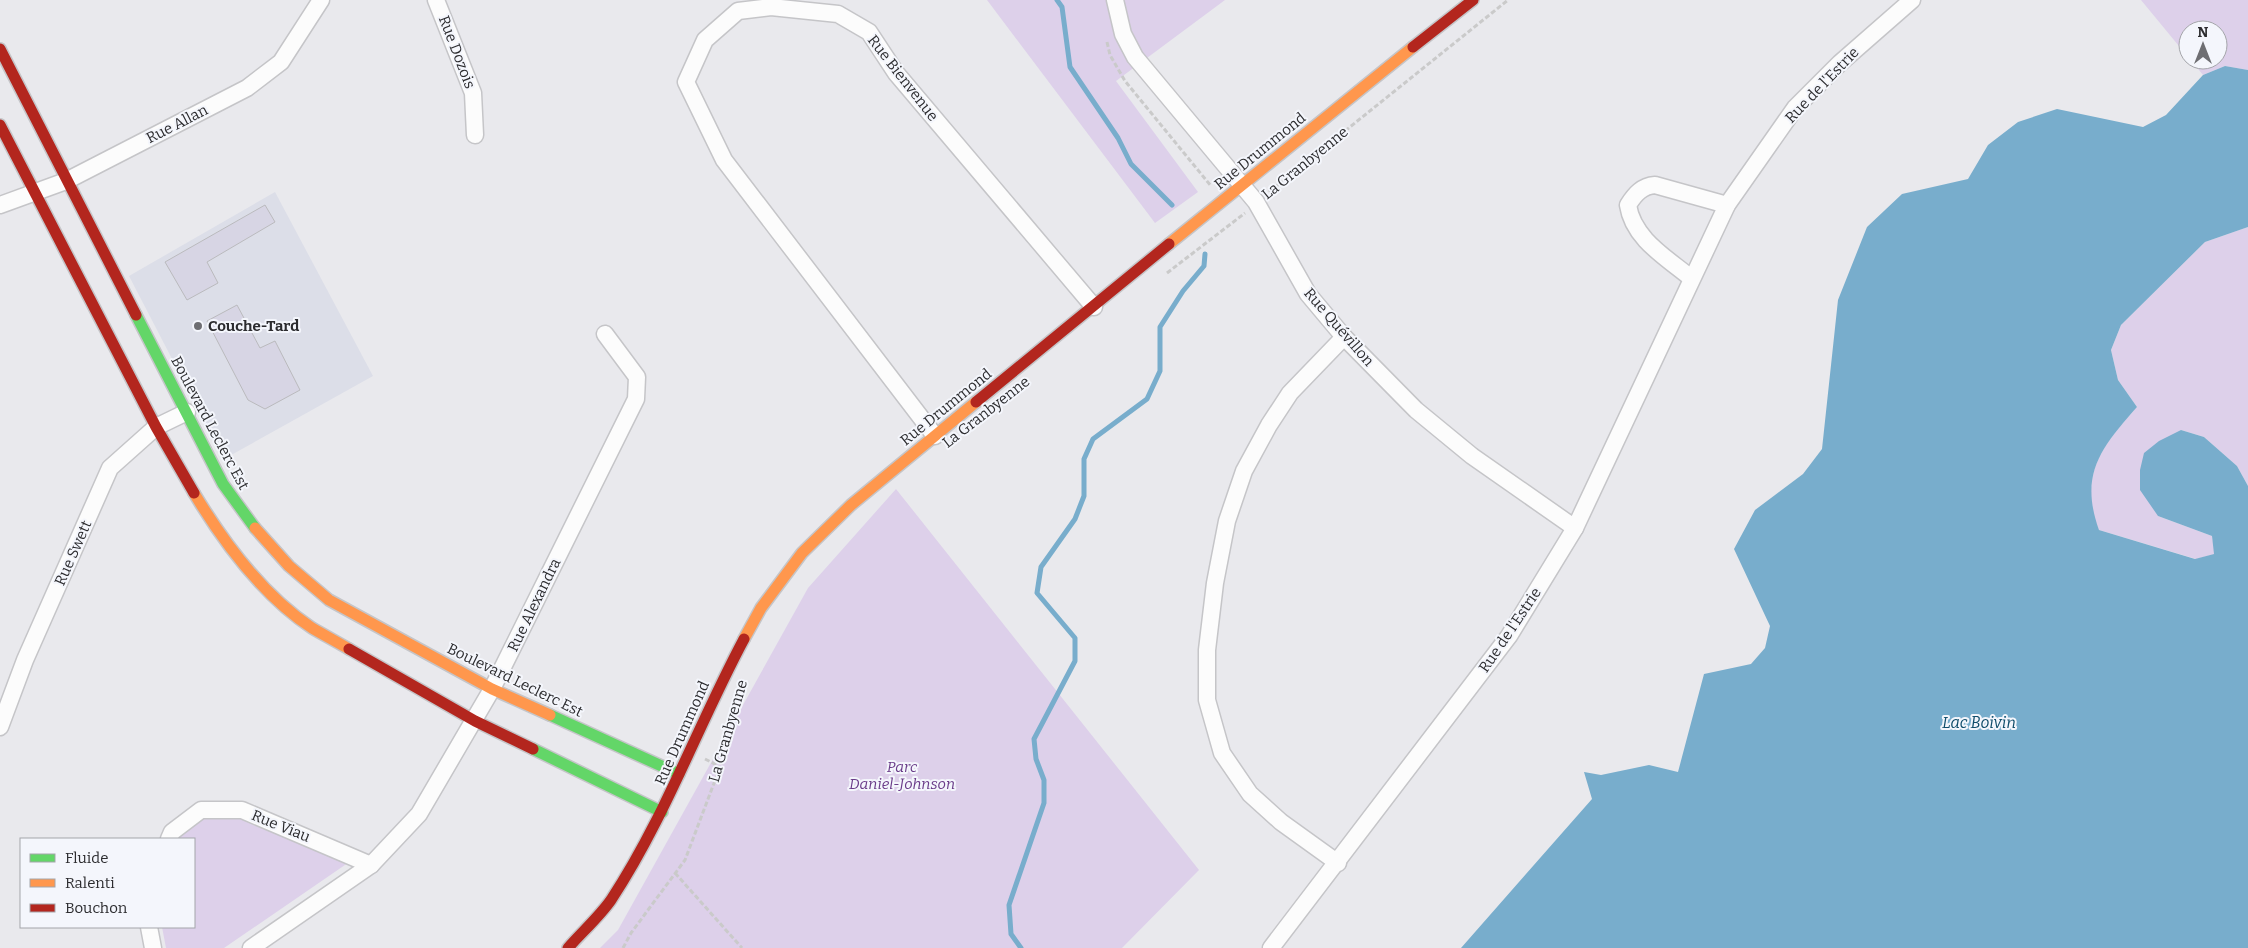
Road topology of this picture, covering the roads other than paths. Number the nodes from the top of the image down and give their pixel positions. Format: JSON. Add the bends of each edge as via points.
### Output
{"nodes":[{"id":1,"x":321,"y":0,"type":"edge"},
{"id":2,"x":436,"y":0,"type":"edge"},
{"id":3,"x":1115,"y":0,"type":"edge"},
{"id":4,"x":1473,"y":0,"type":"edge"},
{"id":5,"x":1912,"y":0,"type":"edge"},
{"id":6,"x":0,"y":49,"type":"edge"},
{"id":7,"x":0,"y":125,"type":"edge"},
{"id":8,"x":475,"y":135,"type":"dead end"},
{"id":9,"x":66,"y":181,"type":"junction"},
{"id":10,"x":1242,"y":185,"type":"junction"},
{"id":11,"x":33,"y":192,"type":"junction"},
{"id":12,"x":0,"y":205,"type":"edge"},
{"id":13,"x":1727,"y":205,"type":"junction"},
{"id":14,"x":1691,"y":278,"type":"junction"},
{"id":15,"x":1094,"y":307,"type":"junction"},
{"id":16,"x":605,"y":334,"type":"dead end"},
{"id":17,"x":1344,"y":337,"type":"junction"},
{"id":18,"x":188,"y":412,"type":"junction"},
{"id":19,"x":156,"y":427,"type":"junction"},
{"id":20,"x":935,"y":436,"type":"junction"},
{"id":21,"x":1575,"y":528,"type":"junction"},
{"id":22,"x":492,"y":689,"type":"junction"},
{"id":23,"x":475,"y":721,"type":"junction"},
{"id":24,"x":0,"y":727,"type":"edge"},
{"id":25,"x":679,"y":774,"type":"junction"},
{"id":26,"x":662,"y":812,"type":"junction"},
{"id":27,"x":169,"y":838,"type":"edge"},
{"id":28,"x":1338,"y":863,"type":"junction"},
{"id":29,"x":371,"y":865,"type":"junction"},
{"id":30,"x":149,"y":928,"type":"edge"},
{"id":31,"x":153,"y":948,"type":"edge"},
{"id":32,"x":251,"y":948,"type":"edge"},
{"id":33,"x":568,"y":948,"type":"edge"},
{"id":34,"x":1271,"y":948,"type":"edge"}],
"edges":[{"from":1,"to":9,"type":"street","name":"Rue Allan","via":[[281,62],[248,88]]},
{"from":2,"to":8,"type":"street","name":"Rue Dozois","via":[[473,93]]},
{"from":3,"to":10,"type":"street","name":"Rue Quévillon","via":[[1123,34],[1136,57]]},
{"from":4,"to":10,"type":"street","name":"Rue Drummond"},
{"from":5,"to":13,"type":"street","name":"Rue de l'Estrie","via":[[1840,63],[1795,108]]},
{"from":6,"to":9,"type":"street","name":"Boulevard Leclerc Est"},
{"from":7,"to":11,"type":"street"},
{"from":9,"to":11,"type":"street","name":"Rue Allan"},
{"from":9,"to":18,"type":"street","name":"Boulevard Leclerc Est"},
{"from":10,"to":15,"type":"street","name":"Rue Drummond"},
{"from":10,"to":17,"type":"street","name":"Rue Quévillon","via":[[1256,202],[1308,294]]},
{"from":11,"to":12,"type":"street","name":"Rue Allan"},
{"from":11,"to":19,"type":"street"},
{"from":13,"to":14,"type":"street","name":"Rue de l'Estrie"},
{"from":13,"to":14,"type":"street","via":[[1656,185],[1639,190],[1628,205],[1630,218],[1640,234]]},
{"from":14,"to":21,"type":"street","name":"Rue de l'Estrie"},
{"from":15,"to":20,"type":"street","name":"Rue Drummond"},
{"from":15,"to":20,"type":"street","name":"Rue Bienvenue","via":[[896,73],[869,32],[838,14],[771,7],[738,11],[705,40],[686,82],[724,160]]},
{"from":16,"to":22,"type":"street","name":"Rue Alexandra","via":[[637,377],[636,398]]},
{"from":17,"to":21,"type":"street","name":"Rue Quévillon","via":[[1416,410],[1472,456]]},
{"from":17,"to":28,"type":"street","via":[[1290,393],[1244,471],[1227,521],[1215,582],[1207,650],[1207,700],[1222,753],[1250,794],[1281,822]]},
{"from":18,"to":19,"type":"street","name":"Rue Swett"},
{"from":18,"to":22,"type":"street","name":"Boulevard Leclerc Est","via":[[223,484],[249,522],[289,566],[329,600]]},
{"from":19,"to":23,"type":"street","via":[[206,513],[266,590],[311,627]]},
{"from":19,"to":24,"type":"street","name":"Rue Swett","via":[[110,468],[25,660]]},
{"from":20,"to":25,"type":"street","name":"Rue Drummond","via":[[851,505],[796,561],[761,608],[727,670]]},
{"from":21,"to":28,"type":"street","name":"Rue de l'Estrie","via":[[1509,636]]},
{"from":22,"to":23,"type":"street","name":"Rue Alexandra"},
{"from":22,"to":25,"type":"street","name":"Boulevard Leclerc Est"},
{"from":23,"to":26,"type":"street"},
{"from":23,"to":29,"type":"street","name":"Rue Alexandra","via":[[419,814]]},
{"from":25,"to":26,"type":"street","name":"Rue Drummond"},
{"from":26,"to":33,"type":"street","name":"Rue Drummond","via":[[610,901]]},
{"from":27,"to":29,"type":"street","name":"Rue Viau","via":[[172,832],[201,810],[242,810]]},
{"from":28,"to":34,"type":"street","name":"Rue de l'Estrie"},
{"from":29,"to":32,"type":"street","name":"Rue Alexandra"},
{"from":30,"to":31,"type":"street"}]}
